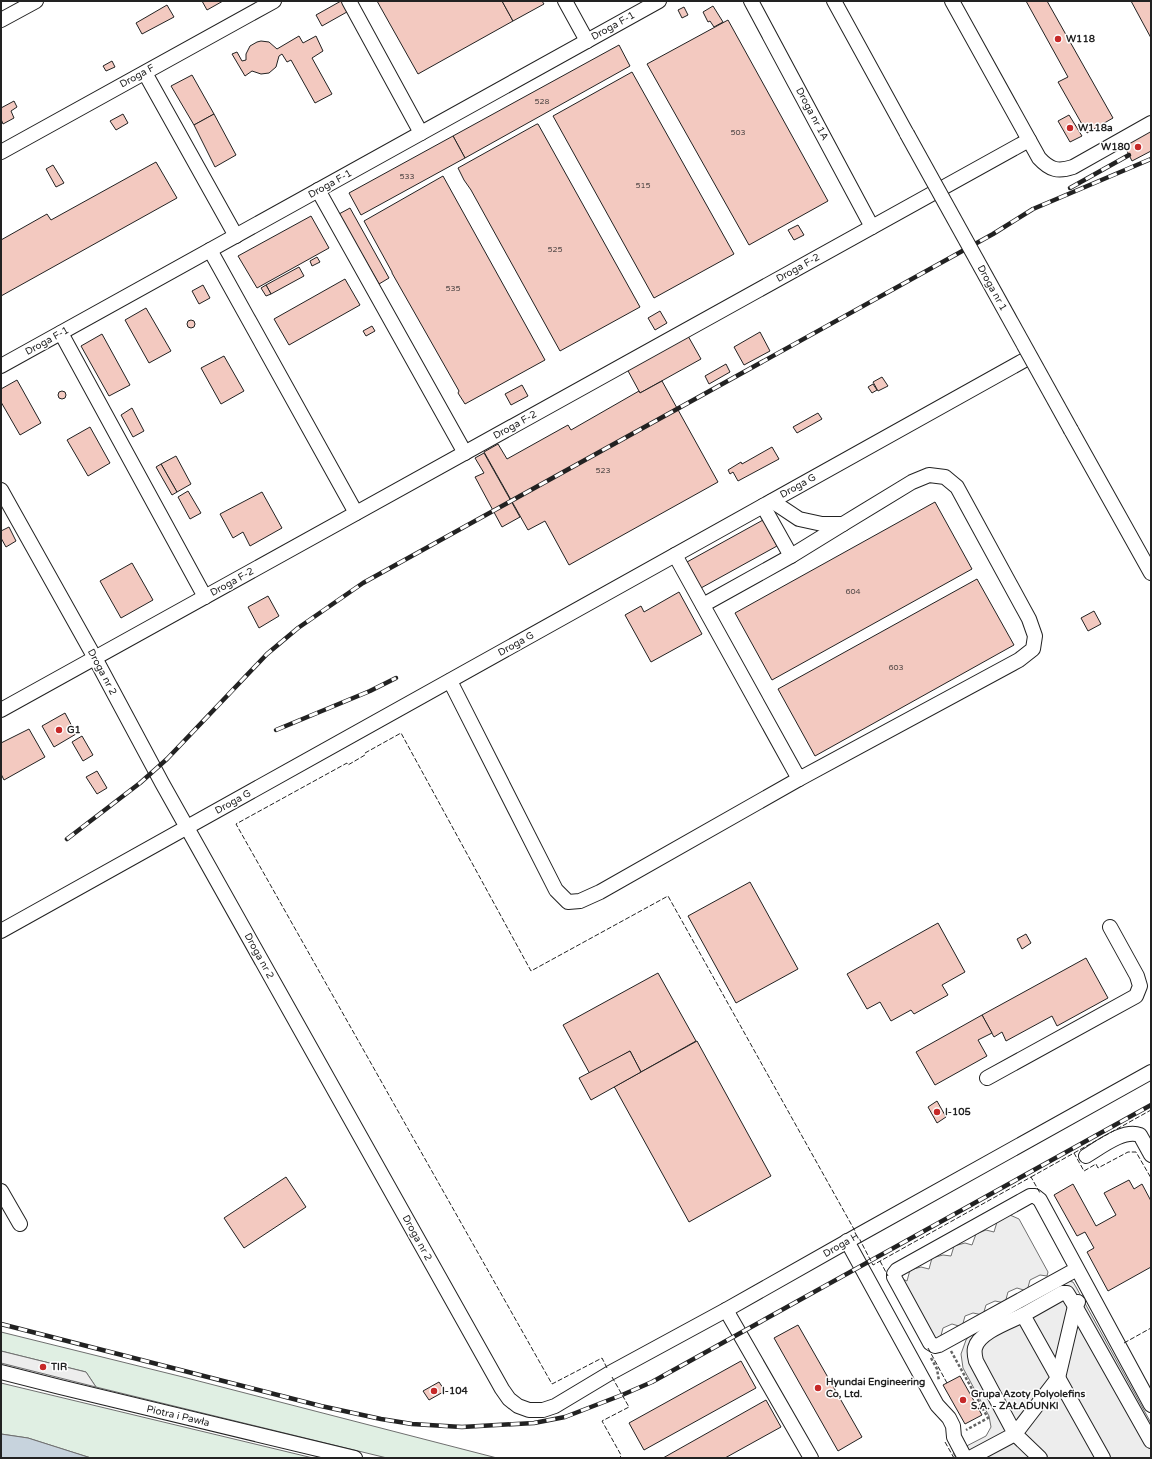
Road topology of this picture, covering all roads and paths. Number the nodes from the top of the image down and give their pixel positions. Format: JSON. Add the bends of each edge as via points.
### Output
{"nodes":[{"id":1,"x":36,"y":1,"type":"edge"},
{"id":2,"x":274,"y":1,"type":"edge"},
{"id":3,"x":349,"y":1,"type":"edge"},
{"id":4,"x":565,"y":1,"type":"edge"},
{"id":5,"x":659,"y":1,"type":"edge"},
{"id":6,"x":751,"y":1,"type":"edge"},
{"id":7,"x":834,"y":1,"type":"edge"},
{"id":8,"x":952,"y":1,"type":"edge"},
{"id":9,"x":1,"y":20,"type":"edge"},
{"id":10,"x":587,"y":41,"type":"junction"},
{"id":11,"x":145,"y":72,"type":"junction"},
{"id":12,"x":1151,"y":123,"type":"edge"},
{"id":13,"x":421,"y":133,"type":"junction"},
{"id":14,"x":1029,"y":140,"type":"junction"},
{"id":15,"x":1,"y":152,"type":"edge"},
{"id":16,"x":318,"y":190,"type":"junction"},
{"id":17,"x":872,"y":227,"type":"junction"},
{"id":18,"x":236,"y":236,"type":"junction"},
{"id":19,"x":210,"y":250,"type":"junction"},
{"id":20,"x":61,"y":333,"type":"junction"},
{"id":21,"x":1030,"y":357,"type":"junction"},
{"id":22,"x":1,"y":366,"type":"edge"},
{"id":23,"x":465,"y":453,"type":"junction"},
{"id":24,"x":1,"y":490,"type":"edge"},
{"id":25,"x":767,"y":504,"type":"junction"},
{"id":26,"x":356,"y":513,"type":"junction"},
{"id":27,"x":843,"y":524,"type":"junction"},
{"id":28,"x":675,"y":555,"type":"junction"},
{"id":29,"x":791,"y":556,"type":"junction"},
{"id":30,"x":1151,"y":573,"type":"edge"},
{"id":31,"x":205,"y":597,"type":"junction"},
{"id":32,"x":703,"y":605,"type":"junction"},
{"id":33,"x":95,"y":658,"type":"junction"},
{"id":34,"x":450,"y":681,"type":"junction"},
{"id":35,"x":1,"y":710,"type":"edge"},
{"id":36,"x":799,"y":779,"type":"junction"},
{"id":37,"x":187,"y":828,"type":"junction"},
{"id":38,"x":1110,"y":927,"type":"dead end"},
{"id":39,"x":1,"y":931,"type":"edge"},
{"id":40,"x":1151,"y":1072,"type":"edge"},
{"id":41,"x":987,"y":1078,"type":"dead end"},
{"id":42,"x":1151,"y":1155,"type":"edge"},
{"id":43,"x":1086,"y":1156,"type":"dead end"},
{"id":44,"x":1,"y":1191,"type":"edge"},
{"id":45,"x":20,"y":1224,"type":"dead end"},
{"id":46,"x":847,"y":1241,"type":"junction"},
{"id":47,"x":1076,"y":1269,"type":"junction"},
{"id":48,"x":1089,"y":1292,"type":"junction"},
{"id":49,"x":1075,"y":1306,"type":"junction"},
{"id":50,"x":726,"y":1310,"type":"junction"},
{"id":51,"x":1023,"y":1315,"type":"junction"},
{"id":52,"x":1,"y":1372,"type":"edge"},
{"id":53,"x":1058,"y":1378,"type":"junction"},
{"id":54,"x":1151,"y":1405,"type":"edge"},
{"id":55,"x":529,"y":1410,"type":"joint"},
{"id":56,"x":1015,"y":1434,"type":"junction"},
{"id":57,"x":1151,"y":1441,"type":"edge"},
{"id":58,"x":355,"y":1458,"type":"edge"},
{"id":59,"x":811,"y":1458,"type":"edge"},
{"id":60,"x":965,"y":1458,"type":"edge"},
{"id":61,"x":970,"y":1458,"type":"edge"},
{"id":62,"x":1040,"y":1458,"type":"edge"},
{"id":63,"x":1103,"y":1458,"type":"edge"}],
"edges":[{"from":1,"to":9,"type":"street"},
{"from":2,"to":11,"type":"street","name":"Droga F"},
{"from":3,"to":13,"type":"street"},
{"from":4,"to":10,"type":"street"},
{"from":5,"to":10,"type":"street","name":"Droga F-1"},
{"from":6,"to":17,"type":"street","name":"Droga nr 1A"},
{"from":7,"to":21,"type":"street","name":"Droga nr 1","bridge":true},
{"from":8,"to":14,"type":"street"},
{"from":10,"to":13,"type":"street","name":"Droga F-1"},
{"from":11,"to":15,"type":"street","name":"Droga F"},
{"from":11,"to":18,"type":"street"},
{"from":12,"to":14,"type":"street","via":[[1064,170],[1046,166]]},
{"from":13,"to":16,"type":"street","name":"Droga F-1"},
{"from":14,"to":17,"type":"street","name":"Droga F-2"},
{"from":16,"to":18,"type":"street","name":"Droga F-1"},
{"from":16,"to":23,"type":"street"},
{"from":17,"to":23,"type":"street","name":"Droga F-2"},
{"from":18,"to":19,"type":"street","name":"Droga F-1"},
{"from":19,"to":20,"type":"street","name":"Droga F-1"},
{"from":19,"to":26,"type":"street"},
{"from":20,"to":22,"type":"street","name":"Droga F-1"},
{"from":20,"to":31,"type":"street"},
{"from":21,"to":25,"type":"street","name":"Droga G"},
{"from":21,"to":30,"type":"street","name":"Droga nr 1","bridge":true},
{"from":23,"to":26,"type":"street","name":"Droga F-2"},
{"from":24,"to":33,"type":"street","name":"Droga nr 2"},
{"from":25,"to":27,"type":"street","via":[[799,519],[822,524]]},
{"from":25,"to":28,"type":"street","name":"Droga G"},
{"from":25,"to":29,"type":"street"},
{"from":26,"to":31,"type":"street","name":"Droga F-2"},
{"from":27,"to":29,"type":"street"},
{"from":27,"to":36,"type":"street","via":[[912,482],[929,475],[945,477],[957,487],[1036,636],[1033,649],[1019,660]]},
{"from":28,"to":32,"type":"street"},
{"from":28,"to":34,"type":"street","name":"Droga G"},
{"from":29,"to":32,"type":"street"},
{"from":31,"to":33,"type":"street","name":"Droga F-2"},
{"from":32,"to":36,"type":"street"},
{"from":33,"to":35,"type":"street","name":"Droga F-2"},
{"from":33,"to":37,"type":"street","name":"Droga nr 2"},
{"from":34,"to":36,"type":"street","via":[[556,890],[568,902],[580,901],[600,892]]},
{"from":34,"to":37,"type":"street","name":"Droga G"},
{"from":37,"to":39,"type":"street","name":"Droga G"},
{"from":37,"to":55,"type":"street","name":"Droga nr 2","via":[[502,1389],[518,1406]]},
{"from":38,"to":41,"type":"street","via":[[1137,976],[1140,986],[1136,996]]},
{"from":40,"to":46,"type":"street","name":"Droga H"},
{"from":42,"to":43,"type":"street","via":[[1140,1135],[1134,1133],[1123,1134]]},
{"from":44,"to":45,"type":"street"},
{"from":46,"to":50,"type":"street","name":"Droga H"},
{"from":46,"to":60,"type":"street","via":[[937,1405],[945,1431],[954,1437]]},
{"from":47,"to":47,"type":"street","via":[[1040,1200],[1030,1196],[897,1270],[894,1277],[934,1346]]},
{"from":47,"to":48,"type":"street"},
{"from":48,"to":49,"type":"street","via":[[1082,1295]]},
{"from":48,"to":54,"type":"street"},
{"from":49,"to":51,"type":"street","via":[[1067,1294],[1062,1293]]},
{"from":49,"to":53,"type":"street"},
{"from":49,"to":57,"type":"street"},
{"from":50,"to":55,"type":"street","name":"Droga H","via":[[555,1406],[543,1410]]},
{"from":50,"to":59,"type":"street"},
{"from":51,"to":53,"type":"street"},
{"from":51,"to":56,"type":"street","via":[[985,1334],[978,1340],[975,1349],[976,1360]]},
{"from":52,"to":58,"type":"street","name":"Piotra i Pawła"},
{"from":53,"to":56,"type":"street"},
{"from":53,"to":63,"type":"street"},
{"from":56,"to":61,"type":"street"},
{"from":56,"to":62,"type":"street"}]}
